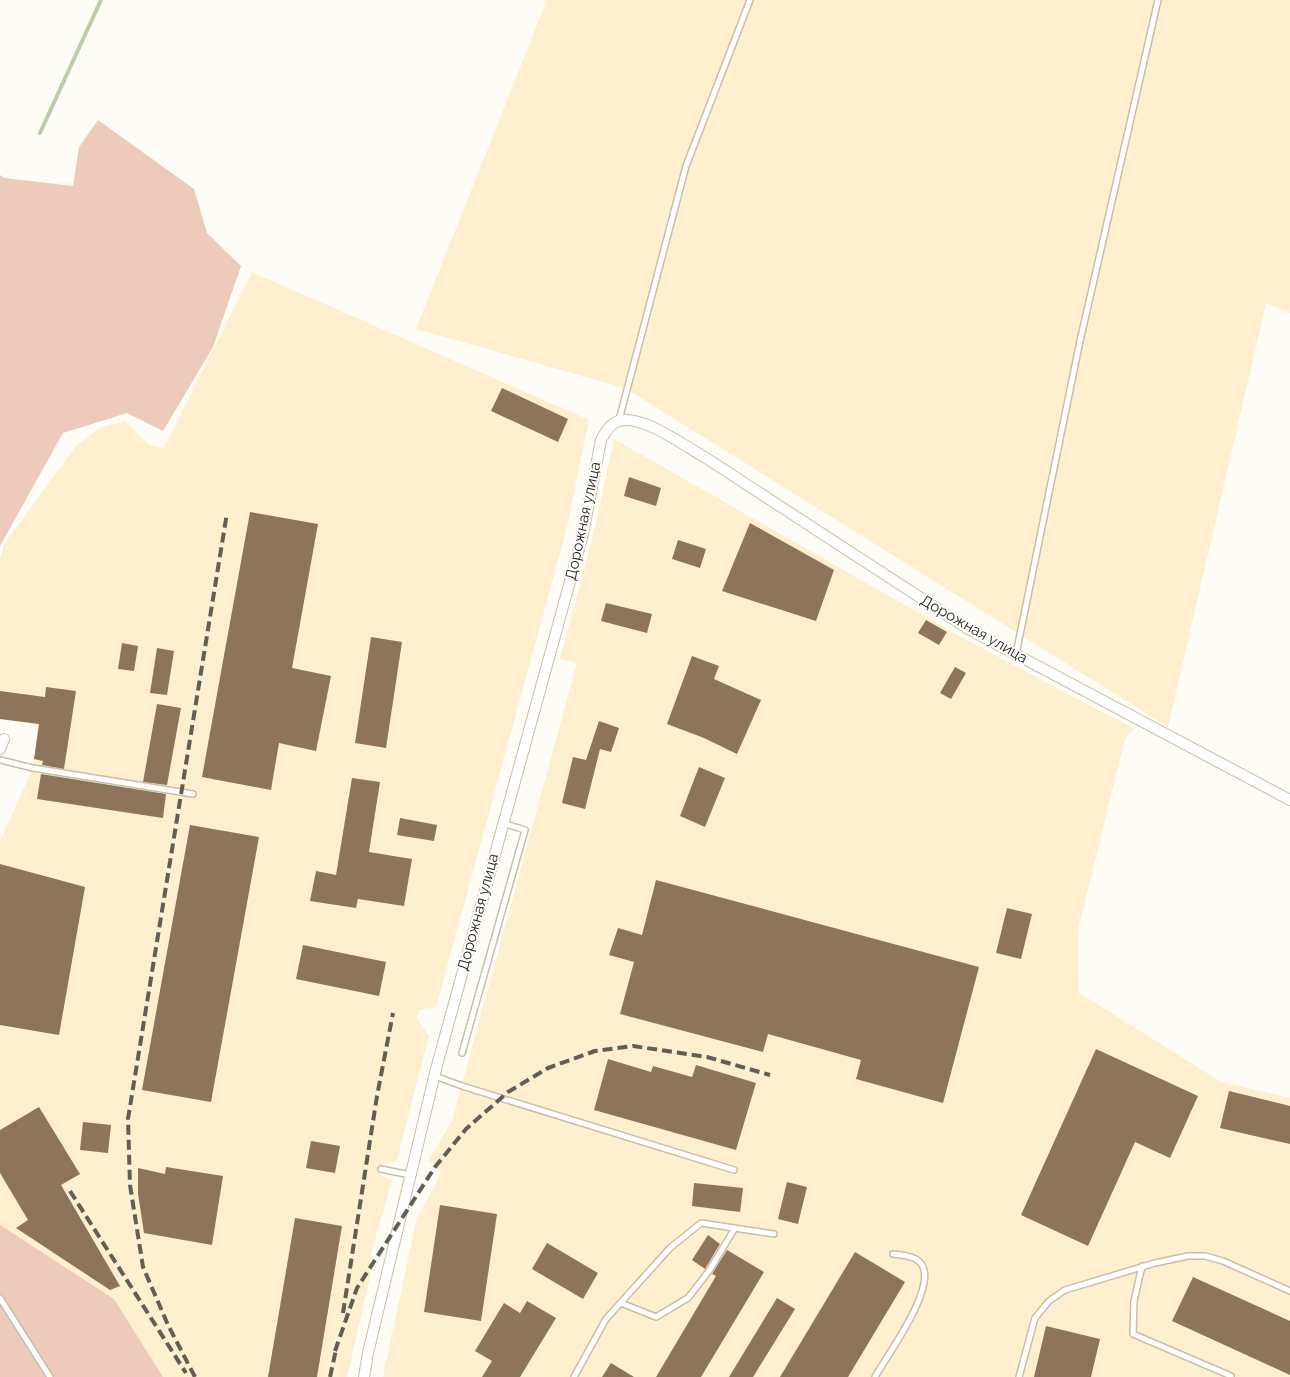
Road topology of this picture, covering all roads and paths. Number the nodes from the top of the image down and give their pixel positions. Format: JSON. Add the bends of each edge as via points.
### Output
{"nodes":[{"id":1,"x":750,"y":0,"type":"edge"},
{"id":2,"x":1158,"y":0,"type":"edge"},
{"id":3,"x":618,"y":421,"type":"junction"},
{"id":4,"x":1016,"y":655,"type":"junction"},
{"id":5,"x":0,"y":760,"type":"edge"},
{"id":6,"x":192,"y":794,"type":"dead end"},
{"id":7,"x":1290,"y":800,"type":"edge"},
{"id":8,"x":502,"y":823,"type":"junction"},
{"id":9,"x":462,"y":1053,"type":"dead end"},
{"id":10,"x":434,"y":1076,"type":"junction"},
{"id":11,"x":381,"y":1169,"type":"dead end"},
{"id":12,"x":734,"y":1170,"type":"dead end"},
{"id":13,"x":411,"y":1175,"type":"junction"},
{"id":14,"x":735,"y":1228,"type":"junction"},
{"id":15,"x":774,"y":1234,"type":"dead end"},
{"id":16,"x":893,"y":1254,"type":"dead end"},
{"id":17,"x":1142,"y":1266,"type":"junction"},
{"id":18,"x":1290,"y":1291,"type":"edge"},
{"id":19,"x":0,"y":1298,"type":"edge"},
{"id":20,"x":621,"y":1303,"type":"junction"},
{"id":21,"x":1231,"y":1376,"type":"edge"},
{"id":22,"x":50,"y":1377,"type":"edge"},
{"id":23,"x":364,"y":1377,"type":"edge"},
{"id":24,"x":574,"y":1377,"type":"edge"},
{"id":25,"x":875,"y":1377,"type":"edge"},
{"id":26,"x":1019,"y":1377,"type":"edge"}],
"edges":[{"from":1,"to":3,"type":"lane","via":[[686,166]]},
{"from":2,"to":4,"type":"lane","via":[[1080,341]]},
{"from":3,"to":4,"type":"street","name":"Дорожная улица","via":[[638,421],[706,458],[970,630]]},
{"from":3,"to":8,"type":"street","name":"Дорожная улица","via":[[608,428],[601,440],[583,534]]},
{"from":4,"to":7,"type":"street","name":"Дорожная улица"},
{"from":5,"to":6,"type":"lane"},
{"from":8,"to":9,"type":"lane","via":[[525,830]]},
{"from":8,"to":10,"type":"street","name":"Дорожная улица"},
{"from":10,"to":12,"type":"lane"},
{"from":10,"to":13,"type":"street","name":"Дорожная улица"},
{"from":11,"to":13,"type":"lane"},
{"from":13,"to":23,"type":"street","name":"Дорожная улица"},
{"from":14,"to":15,"type":"lane"},
{"from":14,"to":20,"type":"lane","via":[[701,1223],[670,1248]]},
{"from":14,"to":20,"type":"lane","via":[[688,1298],[656,1317]]},
{"from":16,"to":25,"type":"lane","via":[[915,1258],[923,1266],[925,1280],[920,1301]]},
{"from":17,"to":18,"type":"lane","via":[[1188,1256],[1205,1256]]},
{"from":17,"to":21,"type":"lane","via":[[1134,1301],[1134,1334]]},
{"from":17,"to":26,"type":"lane","via":[[1065,1290],[1049,1301],[1035,1318]]},
{"from":19,"to":22,"type":"lane"},
{"from":20,"to":24,"type":"lane","via":[[606,1319]]}]}
